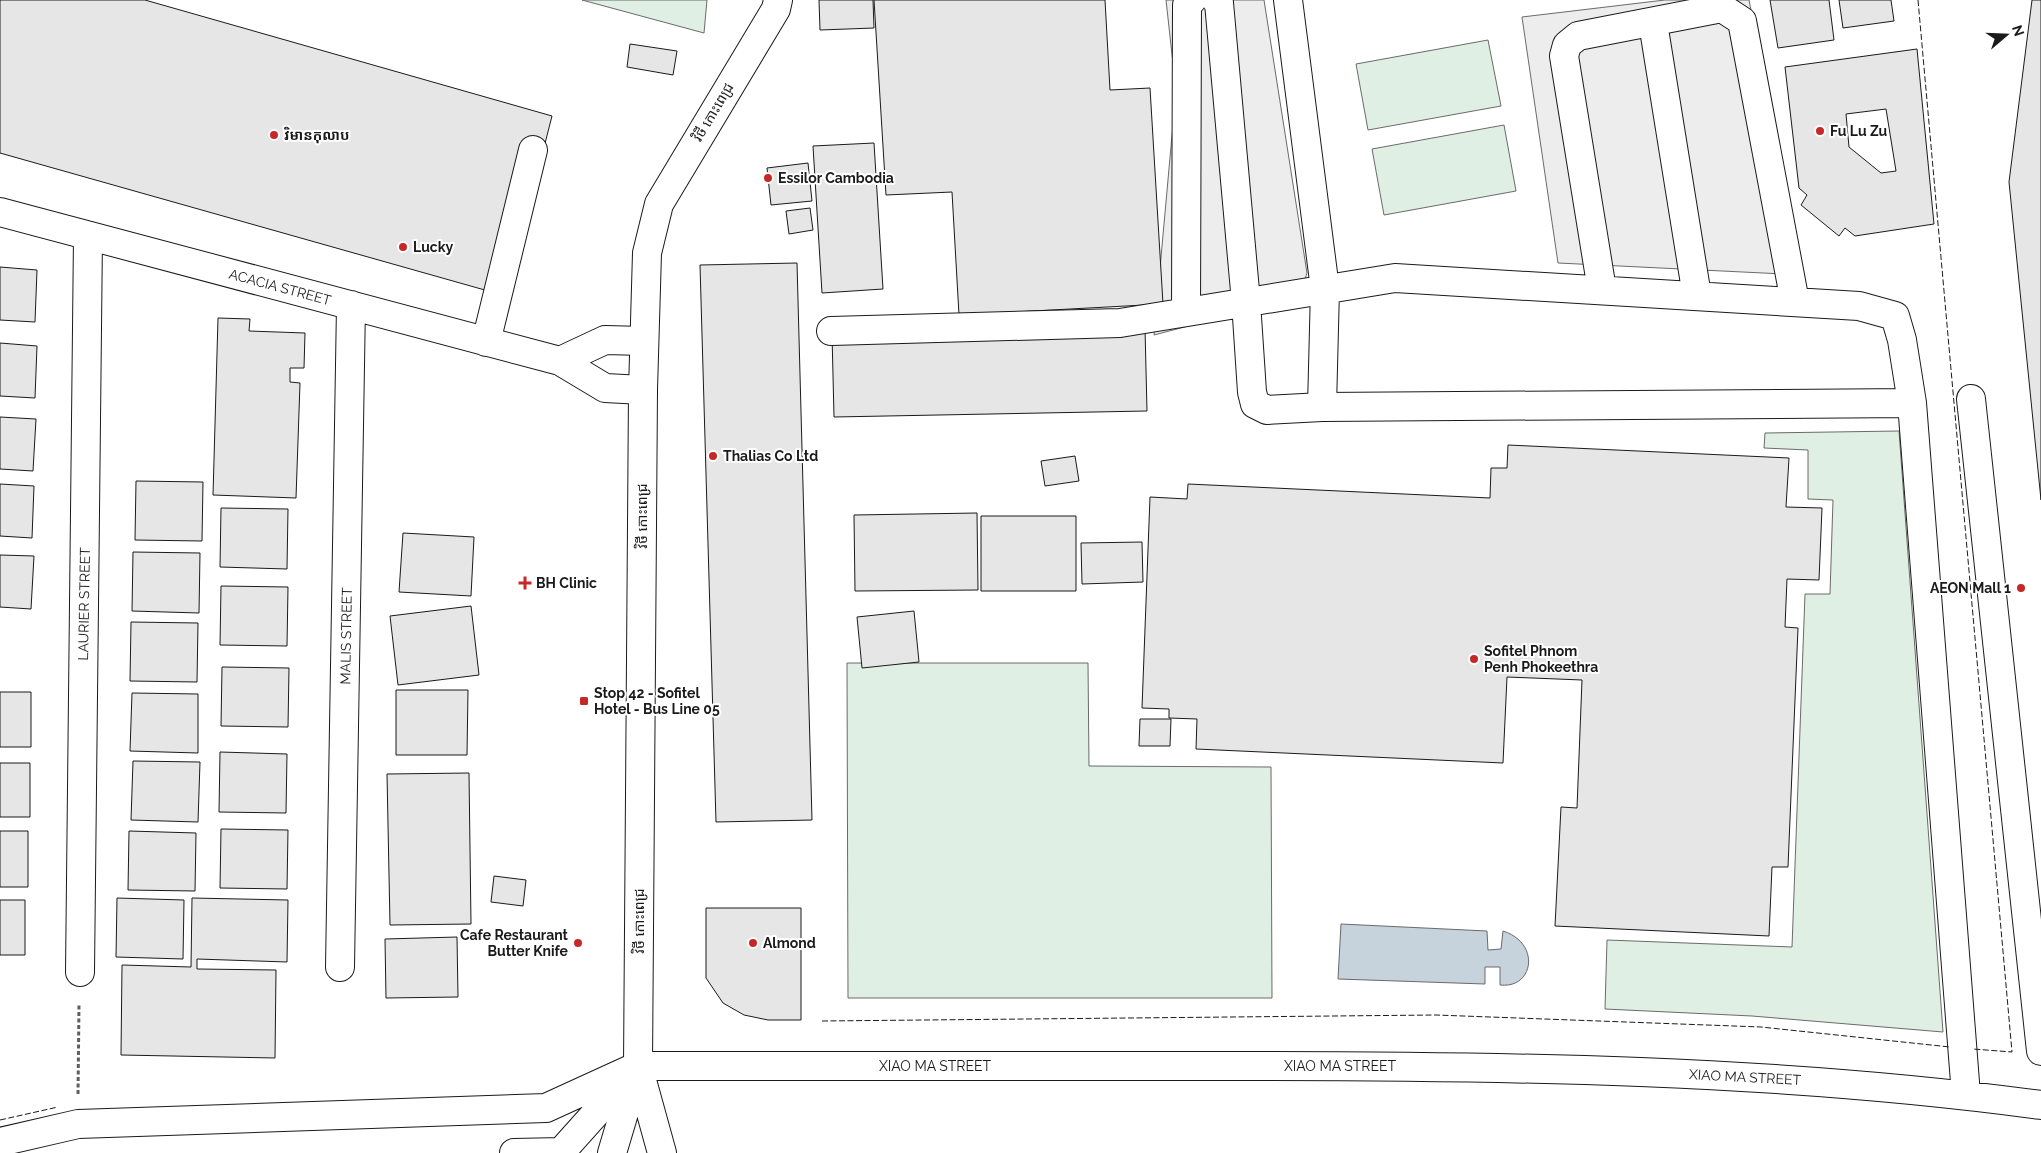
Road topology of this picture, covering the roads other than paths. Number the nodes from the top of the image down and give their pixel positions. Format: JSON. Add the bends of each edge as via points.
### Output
{"nodes":[{"id":1,"x":778,"y":0,"type":"edge"},
{"id":2,"x":1192,"y":0,"type":"edge"},
{"id":3,"x":1216,"y":0,"type":"edge"},
{"id":4,"x":1288,"y":0,"type":"edge"},
{"id":5,"x":1653,"y":23,"type":"junction"},
{"id":6,"x":533,"y":150,"type":"dead end"},
{"id":7,"x":0,"y":212,"type":"edge"},
{"id":8,"x":88,"y":236,"type":"junction"},
{"id":9,"x":1325,"y":289,"type":"junction"},
{"id":10,"x":1602,"y":290,"type":"junction"},
{"id":11,"x":1698,"y":296,"type":"junction"},
{"id":12,"x":1246,"y":302,"type":"junction"},
{"id":13,"x":1795,"y":302,"type":"junction"},
{"id":14,"x":351,"y":305,"type":"junction"},
{"id":15,"x":1186,"y":312,"type":"junction"},
{"id":16,"x":831,"y":331,"type":"dead end"},
{"id":17,"x":644,"y":341,"type":"junction"},
{"id":18,"x":486,"y":342,"type":"junction"},
{"id":19,"x":560,"y":361,"type":"junction"},
{"id":20,"x":643,"y":390,"type":"junction"},
{"id":21,"x":1971,"y":399,"type":"dead end"},
{"id":22,"x":1912,"y":403,"type":"junction"},
{"id":23,"x":1322,"y":407,"type":"junction"},
{"id":24,"x":340,"y":967,"type":"dead end"},
{"id":25,"x":80,"y":972,"type":"road end"},
{"id":26,"x":2041,"y":1051,"type":"edge"},
{"id":27,"x":638,"y":1066,"type":"junction"},
{"id":28,"x":1966,"y":1095,"type":"junction"},
{"id":29,"x":2041,"y":1105,"type":"edge"},
{"id":30,"x":0,"y":1142,"type":"edge"},
{"id":31,"x":514,"y":1153,"type":"edge"},
{"id":32,"x":612,"y":1153,"type":"edge"},
{"id":33,"x":662,"y":1153,"type":"edge"}],
"edges":[{"from":1,"to":17,"type":"street","name":"វិថី កោះពេជ្រ","via":[[776,9],[659,204],[647,253]]},
{"from":2,"to":15,"type":"street","via":[[1188,5]]},
{"from":3,"to":12,"type":"street","via":[[1219,3]]},
{"from":4,"to":9,"type":"street"},
{"from":5,"to":10,"type":"street","via":[[1578,36],[1567,45],[1564,56]]},
{"from":5,"to":11,"type":"street"},
{"from":5,"to":13,"type":"street","via":[[1722,8],[1742,21]]},
{"from":6,"to":18,"type":"street"},
{"from":7,"to":8,"type":"street","name":"ACACIA STREET"},
{"from":8,"to":14,"type":"street","name":"ACACIA STREET"},
{"from":8,"to":25,"type":"street","name":"LAURIER STREET"},
{"from":9,"to":10,"type":"street","via":[[1395,278]]},
{"from":9,"to":12,"type":"street"},
{"from":9,"to":23,"type":"street"},
{"from":10,"to":11,"type":"street"},
{"from":11,"to":13,"type":"street"},
{"from":12,"to":15,"type":"street"},
{"from":12,"to":23,"type":"street","via":[[1255,404],[1267,410]]},
{"from":13,"to":22,"type":"street","via":[[1859,306],[1895,316]]},
{"from":14,"to":18,"type":"street","name":"ACACIA STREET"},
{"from":14,"to":24,"type":"street","name":"MALIS STREET"},
{"from":15,"to":16,"type":"street","via":[[1120,323]]},
{"from":17,"to":19,"type":"street","via":[[605,340]]},
{"from":17,"to":20,"type":"street","name":"វិថី កោះពេជ្រ"},
{"from":18,"to":19,"type":"street","name":"ACACIA STREET"},
{"from":19,"to":20,"type":"street","name":"ACACIA STREET","via":[[605,388]]},
{"from":20,"to":27,"type":"street","name":"វិថី កោះពេជ្រ"},
{"from":21,"to":26,"type":"street"},
{"from":22,"to":23,"type":"street"},
{"from":22,"to":28,"type":"street"},
{"from":27,"to":28,"type":"street","name":"XIAO MA STREET","via":[[1436,1066],[1746,1075]]},
{"from":27,"to":30,"type":"street","via":[[546,1108],[78,1124]]},
{"from":27,"to":31,"type":"street","via":[[561,1152]]},
{"from":27,"to":32,"type":"street","name":"វិថី កោះពេជ្រ"},
{"from":27,"to":33,"type":"street","name":"វិថី កោះពេជ្រ"},
{"from":28,"to":29,"type":"street","name":"XIAO MA STREET"}]}
